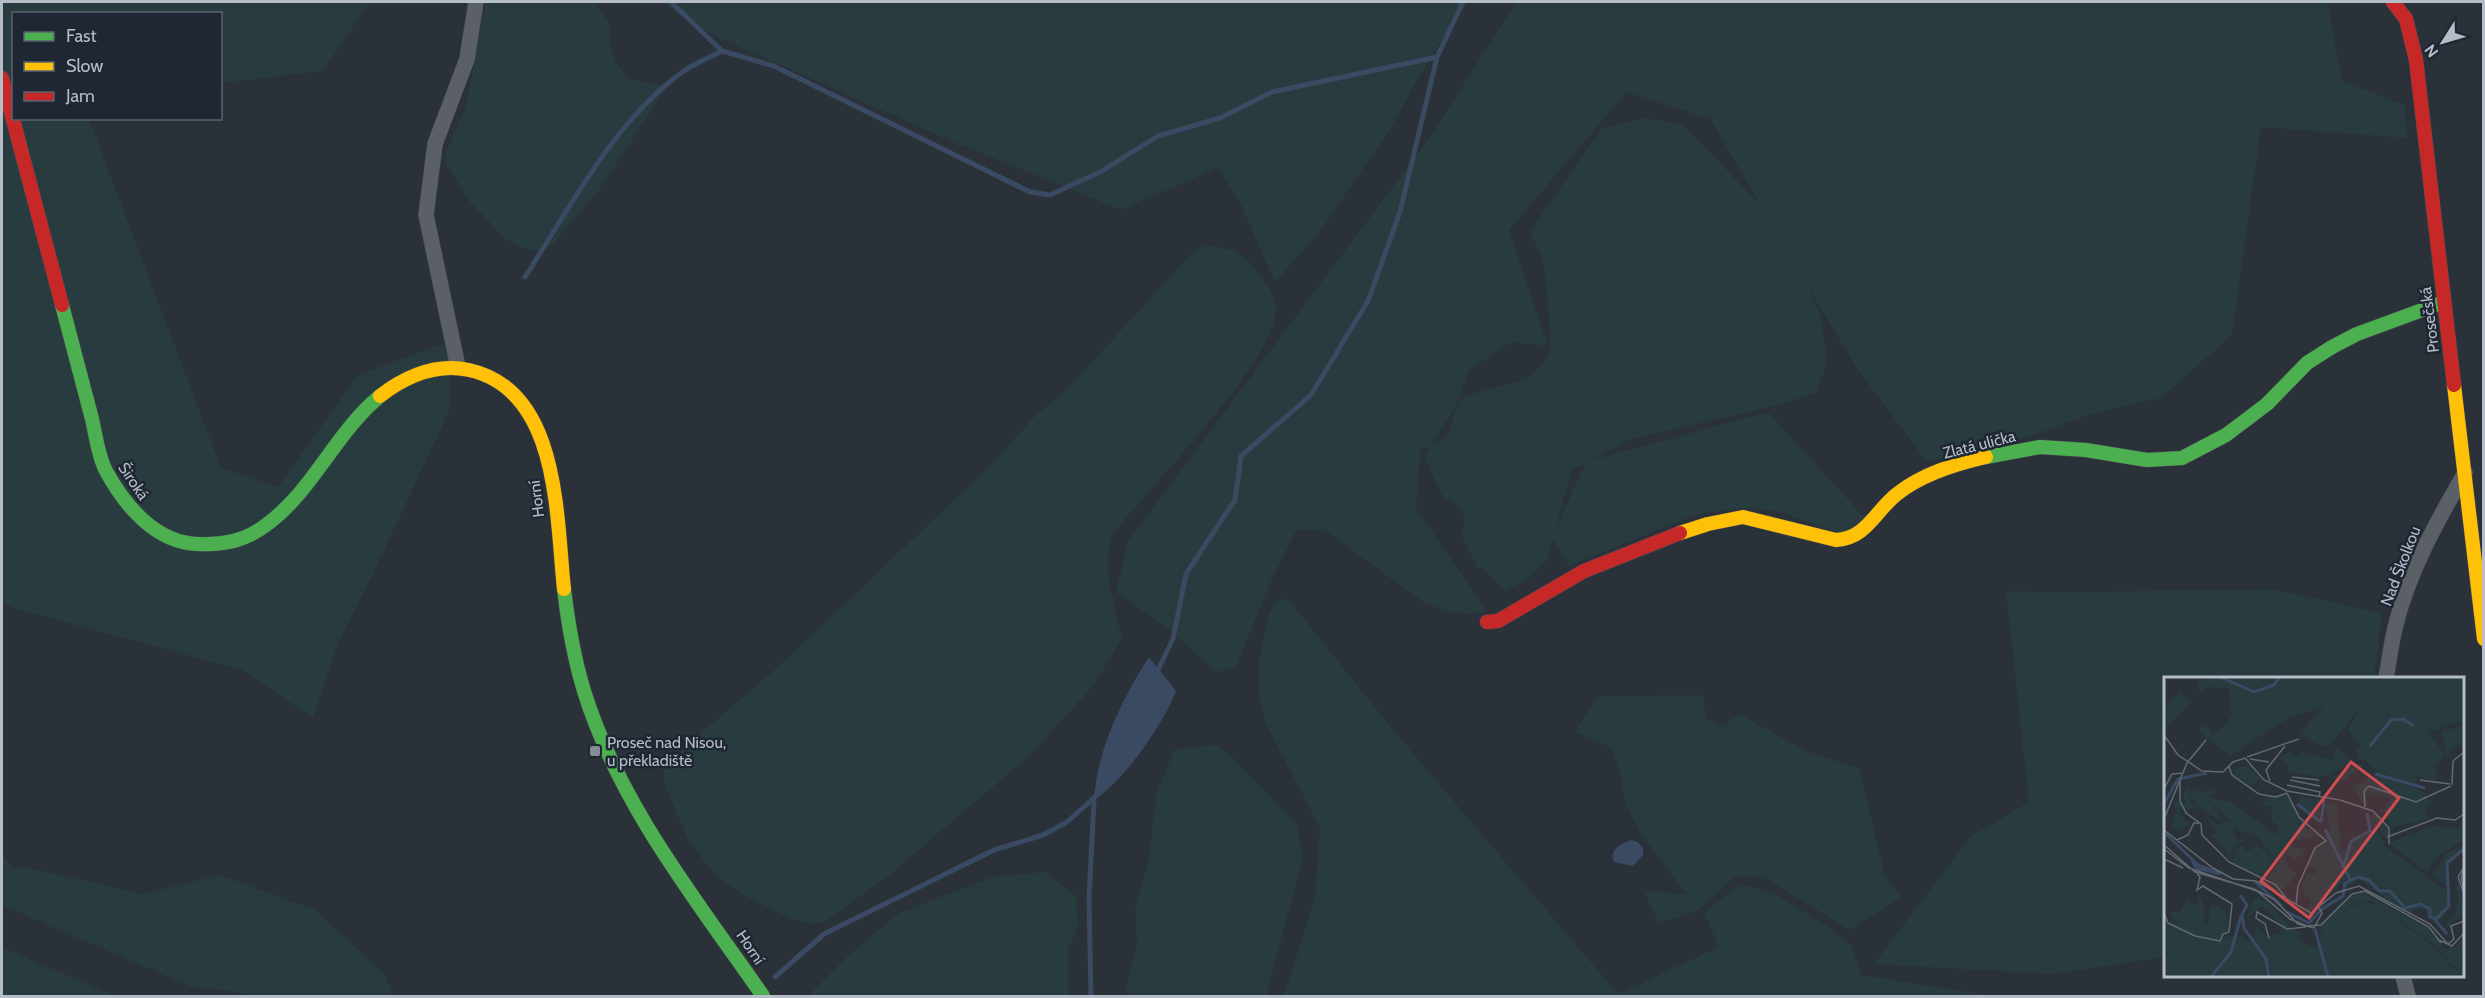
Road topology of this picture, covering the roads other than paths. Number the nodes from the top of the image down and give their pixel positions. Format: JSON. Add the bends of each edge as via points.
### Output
{"nodes":[{"id":1,"x":476,"y":2,"type":"edge"},
{"id":2,"x":2392,"y":2,"type":"edge"},
{"id":3,"x":2,"y":78,"type":"edge"},
{"id":4,"x":12,"y":116,"type":"edge"},
{"id":5,"x":13,"y":120,"type":"edge"},
{"id":6,"x":2444,"y":302,"type":"junction"},
{"id":7,"x":458,"y":367,"type":"junction"},
{"id":8,"x":2465,"y":473,"type":"junction"},
{"id":9,"x":1487,"y":622,"type":"dead end"},
{"id":10,"x":2484,"y":639,"type":"edge"},
{"id":11,"x":2386,"y":677,"type":"edge"},
{"id":12,"x":2403,"y":977,"type":"edge"},
{"id":13,"x":764,"y":996,"type":"edge"},
{"id":14,"x":2408,"y":996,"type":"edge"}],
"edges":[{"from":1,"to":7,"type":"street","via":[[467,59],[435,144],[426,215]]},
{"from":2,"to":6,"type":"street","name":"Prosečská","via":[[2406,19],[2415,52]]},
{"from":3,"to":4,"type":"street","name":"Široká"},
{"from":5,"to":7,"type":"street","name":"Široká","via":[[105,469],[124,501],[161,534],[204,546],[229,544],[249,536],[282,512],[373,402],[396,384],[420,373]]},
{"from":6,"to":8,"type":"street","name":"Prosečská"},
{"from":6,"to":9,"type":"street","name":"Zlatá ulička","via":[[2356,334],[2332,347],[2307,363],[2267,404],[2226,435],[2182,458],[2147,460],[2040,447],[1988,456],[1952,465],[1897,494],[1849,539],[1836,540],[1743,517],[1708,524],[1584,571],[1498,621]]},
{"from":7,"to":13,"type":"street","name":"Horní","via":[[506,386],[535,422],[552,477],[573,647],[609,756],[647,825]]},
{"from":8,"to":10,"type":"street","name":"Prosečská"},
{"from":8,"to":11,"type":"street","name":"Nad Školkou","via":[[2434,527],[2414,574],[2395,627]]},
{"from":12,"to":14,"type":"street"}]}
